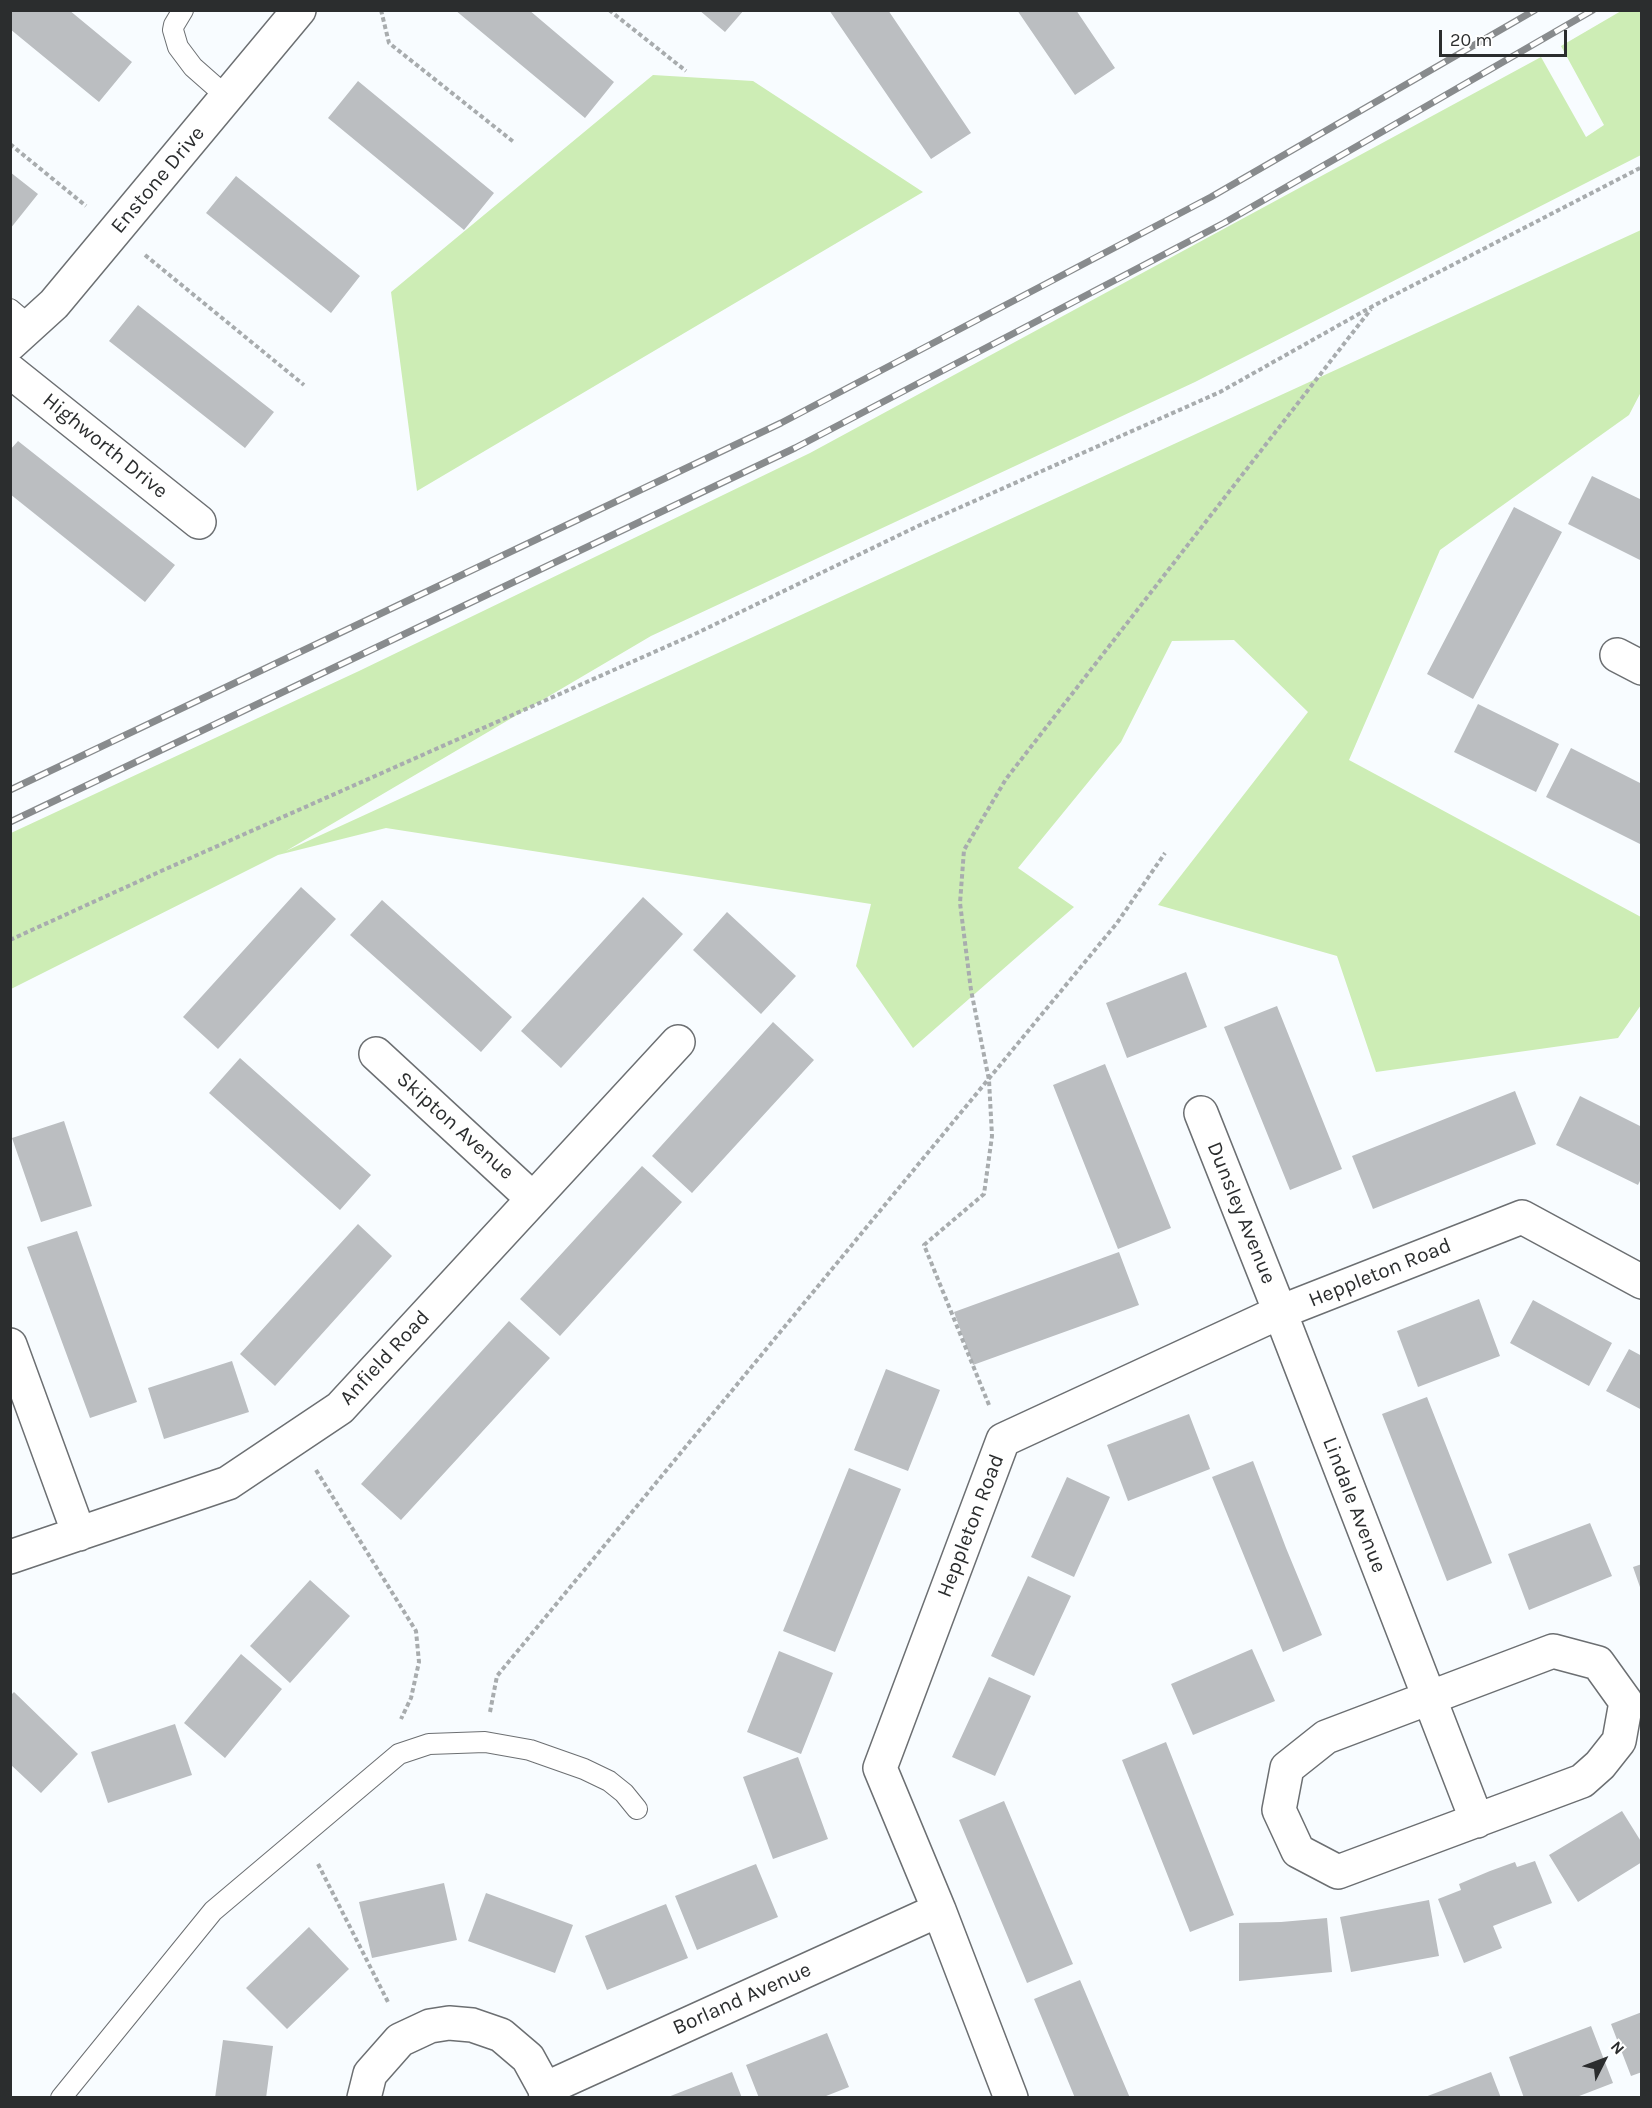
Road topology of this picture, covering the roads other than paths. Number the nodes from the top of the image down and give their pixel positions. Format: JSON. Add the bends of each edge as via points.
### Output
{"nodes":[{"id":1,"x":183,"y":10,"type":"edge"},
{"id":2,"x":299,"y":10,"type":"edge"},
{"id":3,"x":226,"y":98,"type":"junction"},
{"id":4,"x":17,"y":326,"type":"edge"},
{"id":5,"x":10,"y":371,"type":"edge"},
{"id":6,"x":199,"y":522,"type":"dead end"},
{"id":7,"x":678,"y":1042,"type":"dead end"},
{"id":8,"x":376,"y":1054,"type":"dead end"},
{"id":9,"x":1201,"y":1113,"type":"dead end"},
{"id":10,"x":533,"y":1199,"type":"junction"},
{"id":11,"x":1641,"y":1282,"type":"edge"},
{"id":12,"x":1280,"y":1312,"type":"junction"},
{"id":13,"x":10,"y":1345,"type":"edge"},
{"id":14,"x":79,"y":1534,"type":"junction"},
{"id":15,"x":10,"y":1557,"type":"edge"},
{"id":16,"x":1429,"y":1697,"type":"junction"},
{"id":17,"x":637,"y":1809,"type":"dead end"},
{"id":18,"x":1477,"y":1821,"type":"junction"},
{"id":19,"x":939,"y":1910,"type":"junction"},
{"id":20,"x":546,"y":2093,"type":"edge"},
{"id":21,"x":61,"y":2097,"type":"edge"},
{"id":22,"x":364,"y":2097,"type":"edge"},
{"id":23,"x":1011,"y":2097,"type":"edge"}],
"edges":[{"from":1,"to":3,"type":"lane","via":[[173,30],[178,47]]},
{"from":2,"to":3,"type":"street","name":"Enstone Drive"},
{"from":3,"to":4,"type":"street","name":"Enstone Drive","via":[[54,304]]},
{"from":5,"to":6,"type":"street","name":"Highworth Drive"},
{"from":7,"to":10,"type":"street","name":"Anfield Road"},
{"from":8,"to":10,"type":"street","name":"Skipton Avenue"},
{"from":9,"to":12,"type":"street","name":"Dunsley Avenue"},
{"from":10,"to":14,"type":"street","name":"Anfield Road","via":[[340,1407],[228,1483]]},
{"from":11,"to":12,"type":"street","name":"Heppleton Road","via":[[1522,1217]]},
{"from":12,"to":16,"type":"street","name":"Lindale Avenue"},
{"from":12,"to":19,"type":"street","name":"Heppleton Road","via":[[1004,1440],[880,1768]]},
{"from":13,"to":14,"type":"street"},
{"from":14,"to":15,"type":"street","name":"Anfield Road"},
{"from":16,"to":18,"type":"street","name":"Lindale Avenue"},
{"from":16,"to":18,"type":"street","via":[[1553,1651],[1598,1663],[1626,1702],[1619,1741],[1582,1781]]},
{"from":16,"to":18,"type":"street","via":[[1326,1737],[1287,1768],[1279,1810],[1298,1851],[1338,1872]]},
{"from":17,"to":21,"type":"lane","via":[[609,1781],[530,1750],[485,1742],[429,1744],[399,1754],[213,1911]]},
{"from":19,"to":20,"type":"street","name":"Borland Avenue"},
{"from":19,"to":23,"type":"street","name":"Heppleton Road"},
{"from":20,"to":22,"type":"street","name":"Borland Avenue","via":[[528,2058],[501,2035],[472,2025],[449,2023],[430,2026],[400,2040],[370,2074]]}]}
